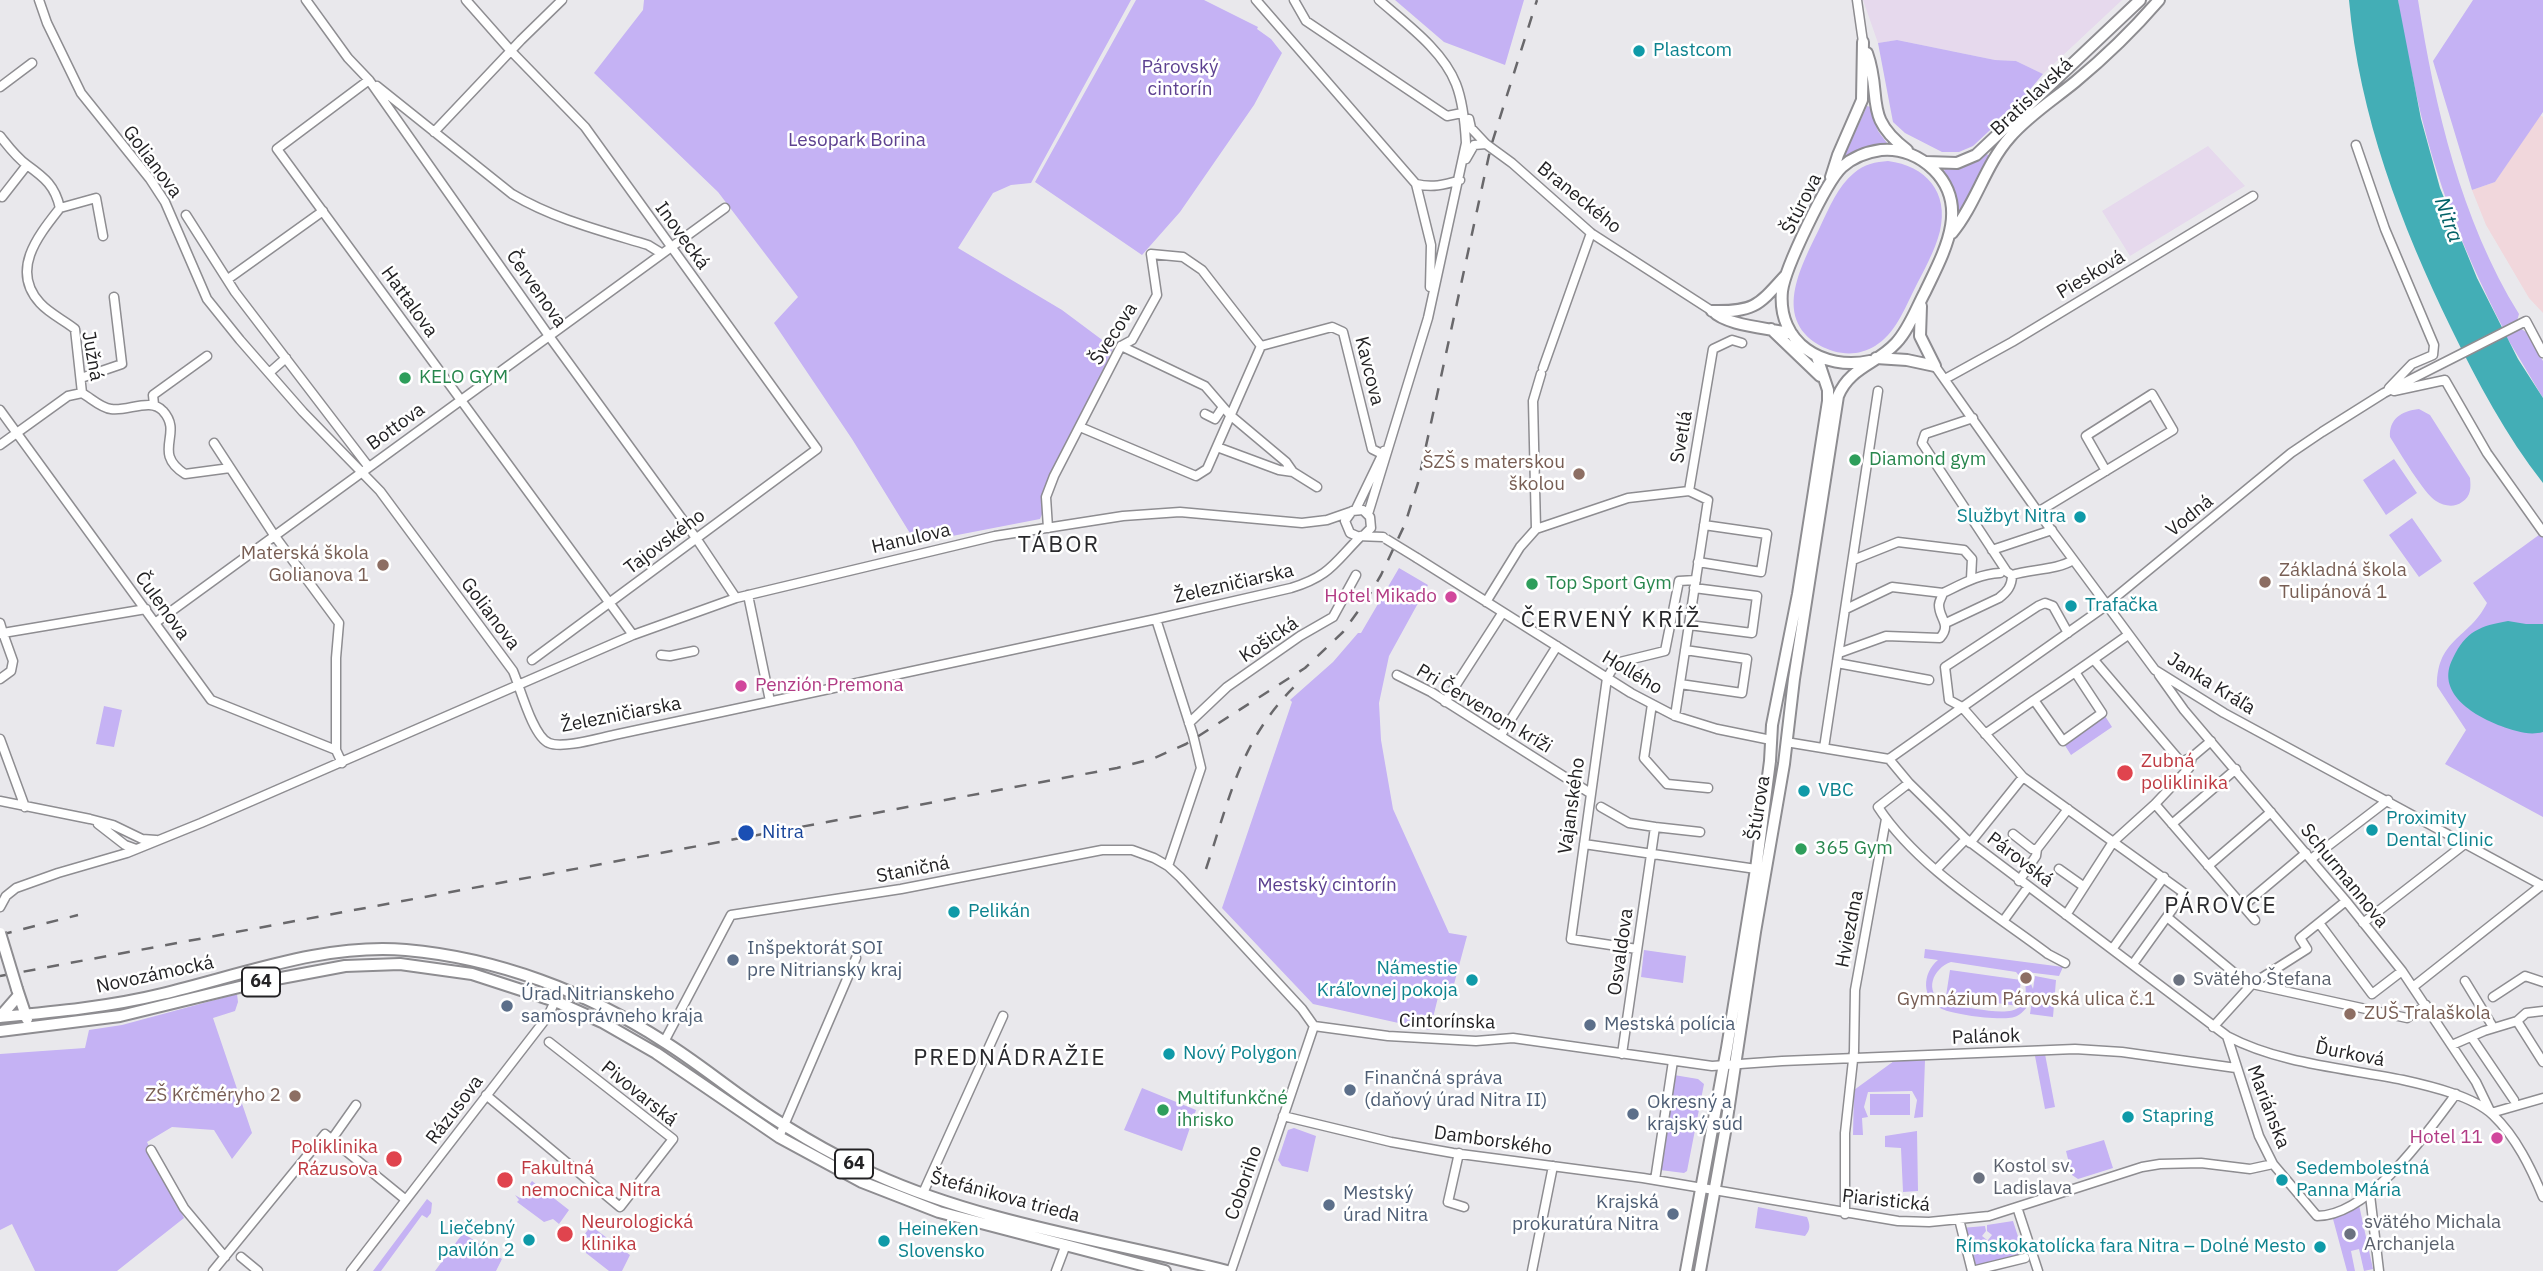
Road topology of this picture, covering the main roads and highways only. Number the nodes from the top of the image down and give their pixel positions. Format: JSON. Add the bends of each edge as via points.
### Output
{"nodes":[{"id":1,"x":2140,"y":0,"type":"edge"},
{"id":2,"x":2149,"y":0,"type":"edge"},
{"id":3,"x":2159,"y":0,"type":"edge"},
{"id":4,"x":2106,"y":53,"type":"junction"},
{"id":5,"x":1912,"y":154,"type":"junction"},
{"id":6,"x":1926,"y":162,"type":"junction"},
{"id":7,"x":1830,"y":183,"type":"junction"},
{"id":8,"x":1950,"y":235,"type":"junction"},
{"id":9,"x":1786,"y":274,"type":"junction"},
{"id":10,"x":1921,"y":299,"type":"junction"},
{"id":11,"x":1770,"y":328,"type":"junction"},
{"id":12,"x":1792,"y":334,"type":"junction"},
{"id":13,"x":1817,"y":357,"type":"junction"},
{"id":14,"x":1873,"y":359,"type":"junction"},
{"id":15,"x":1825,"y":380,"type":"junction"},
{"id":16,"x":1772,"y":740,"type":"junction"},
{"id":17,"x":1787,"y":742,"type":"junction"},
{"id":18,"x":0,"y":933,"type":"edge"},
{"id":19,"x":561,"y":988,"type":"junction"},
{"id":20,"x":18,"y":992,"type":"junction"},
{"id":21,"x":555,"y":1000,"type":"junction"},
{"id":22,"x":27,"y":1014,"type":"junction"},
{"id":23,"x":0,"y":1017,"type":"edge"},
{"id":24,"x":26,"y":1028,"type":"junction"},
{"id":25,"x":0,"y":1031,"type":"edge"},
{"id":26,"x":664,"y":1042,"type":"junction"},
{"id":27,"x":656,"y":1053,"type":"junction"},
{"id":28,"x":923,"y":1193,"type":"junction"},
{"id":29,"x":918,"y":1205,"type":"junction"},
{"id":30,"x":1068,"y":1233,"type":"junction"},
{"id":31,"x":1065,"y":1247,"type":"junction"},
{"id":32,"x":1138,"y":1268,"type":"edge"},
{"id":33,"x":1165,"y":1271,"type":"edge"},
{"id":34,"x":1229,"y":1271,"type":"edge"},
{"id":35,"x":1686,"y":1271,"type":"edge"},
{"id":36,"x":1700,"y":1271,"type":"edge"}],
"edges":[{"from":1,"to":6,"type":"main road","name":"Bratislavská","via":[[1976,155],[1957,163]]},
{"from":2,"to":4,"type":"main road","via":[[2107,46]]},
{"from":3,"to":4,"type":"main road","name":"Bratislavská"},
{"from":4,"to":8,"type":"main road","name":"Bratislavská","via":[[2007,140],[1964,219]]},
{"from":5,"to":6,"type":"main road","name":"Štúrova"},
{"from":5,"to":7,"type":"main road","name":"Štúrova","via":[[1885,150],[1863,155],[1842,167]]},
{"from":5,"to":7,"type":"main road","via":[[1883,129],[1863,42],[1862,100]]},
{"from":6,"to":8,"type":"main road","name":"Štúrova","via":[[1949,194],[1953,209]]},
{"from":7,"to":9,"type":"main road","name":"Štúrova"},
{"from":8,"to":10,"type":"main road","name":"Štúrova"},
{"from":9,"to":11,"type":"main road","via":[[1763,300],[1746,310],[1712,311],[1731,323]]},
{"from":9,"to":12,"type":"main road","name":"Štúrova","via":[[1782,304]]},
{"from":10,"to":14,"type":"main road","name":"Štúrova","via":[[1902,336]]},
{"from":10,"to":14,"type":"main road","via":[[1919,331],[1935,366]]},
{"from":11,"to":12,"type":"main road"},
{"from":11,"to":15,"type":"main road"},
{"from":12,"to":13,"type":"main road","name":"Štúrova"},
{"from":13,"to":14,"type":"main road","via":[[1847,364]]},
{"from":13,"to":15,"type":"main road","name":"Štúrova"},
{"from":14,"to":17,"type":"main road","name":"Štúrova","via":[[1845,382],[1838,396]]},
{"from":15,"to":16,"type":"main road","name":"Štúrova","via":[[1828,401]]},
{"from":16,"to":17,"type":"main road"},
{"from":16,"to":35,"type":"main road","name":"Štúrova","via":[[1756,869]]},
{"from":17,"to":36,"type":"main road","name":"Štúrova"},
{"from":18,"to":20,"type":"main road","bridge":true},
{"from":19,"to":21,"type":"main road"},
{"from":19,"to":22,"type":"main road","name":"Novozámocká","number":"64","via":[[474,960],[369,950],[311,956],[127,1002]]},
{"from":19,"to":26,"type":"main road","name":"Štefánikova trieda","number":"64"},
{"from":20,"to":22,"type":"main road"},
{"from":20,"to":23,"type":"main road"},
{"from":21,"to":24,"type":"main road","name":"Novozámocká","number":"64","via":[[472,974],[366,964],[284,977],[120,1016]]},
{"from":21,"to":27,"type":"main road","name":"Štefánikova trieda","number":"64"},
{"from":22,"to":23,"type":"main road","name":"Novozámocká","number":"64"},
{"from":22,"to":24,"type":"main road"},
{"from":24,"to":25,"type":"main road","name":"Novozámocká","number":"64"},
{"from":26,"to":27,"type":"main road"},
{"from":26,"to":28,"type":"main road","name":"Štefánikova trieda","number":"64","via":[[785,1126],[865,1169]]},
{"from":27,"to":29,"type":"main road","name":"Štefánikova trieda","number":"64","via":[[779,1137],[862,1182]]},
{"from":28,"to":29,"type":"main road"},
{"from":28,"to":30,"type":"main road","name":"Štefánikova trieda","number":"64"},
{"from":29,"to":31,"type":"main road","name":"Štefánikova trieda","number":"64"},
{"from":30,"to":31,"type":"main road"},
{"from":30,"to":34,"type":"main road","name":"Štefánikova trieda","number":"64"},
{"from":31,"to":32,"type":"main road","name":"Štefánikova trieda","number":"64"},
{"from":32,"to":33,"type":"main road","name":"Štefánikova trieda","number":"64"}]}
